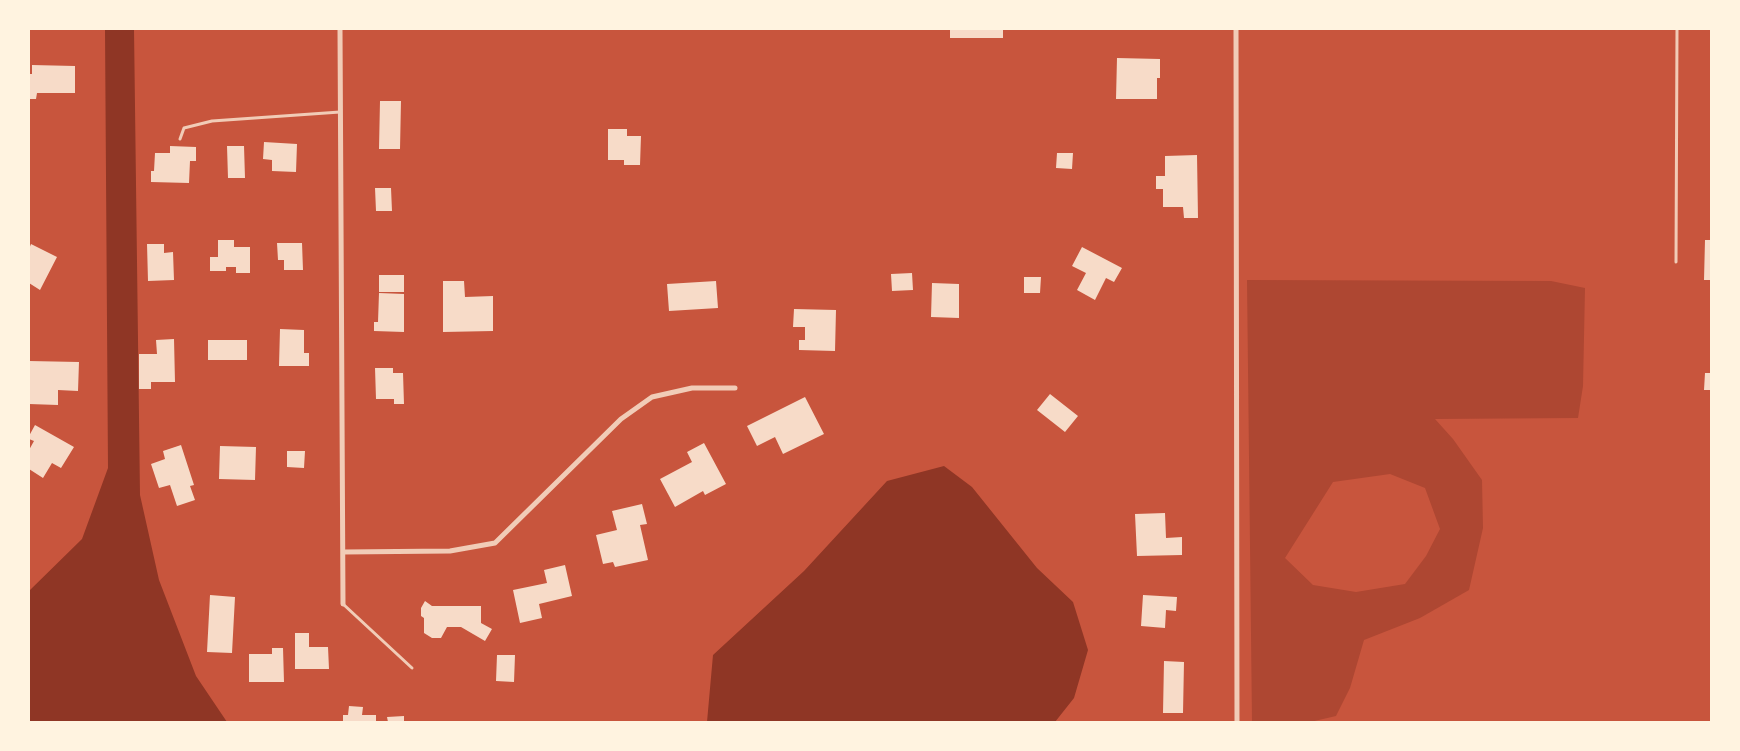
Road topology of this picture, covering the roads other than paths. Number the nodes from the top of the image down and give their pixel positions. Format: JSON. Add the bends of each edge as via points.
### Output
{"nodes":[{"id":1,"x":340,"y":29,"type":"edge"},
{"id":2,"x":1236,"y":29,"type":"edge"},
{"id":3,"x":1677,"y":29,"type":"edge"},
{"id":4,"x":341,"y":112,"type":"junction"},
{"id":5,"x":180,"y":139,"type":"dead end"},
{"id":6,"x":1676,"y":262,"type":"dead end"},
{"id":7,"x":735,"y":388,"type":"dead end"},
{"id":8,"x":344,"y":552,"type":"junction"},
{"id":9,"x":343,"y":604,"type":"joint"},
{"id":10,"x":412,"y":668,"type":"dead end"},
{"id":11,"x":1237,"y":722,"type":"edge"}],
"edges":[{"from":1,"to":4,"type":"street"},
{"from":2,"to":11,"type":"street"},
{"from":3,"to":6,"type":"lane"},
{"from":4,"to":5,"type":"lane","via":[[212,121],[184,128]]},
{"from":4,"to":8,"type":"street"},
{"from":7,"to":8,"type":"street","via":[[692,388],[652,397],[621,419],[494,543],[450,551]]},
{"from":8,"to":9,"type":"street"},
{"from":9,"to":10,"type":"lane"}]}
